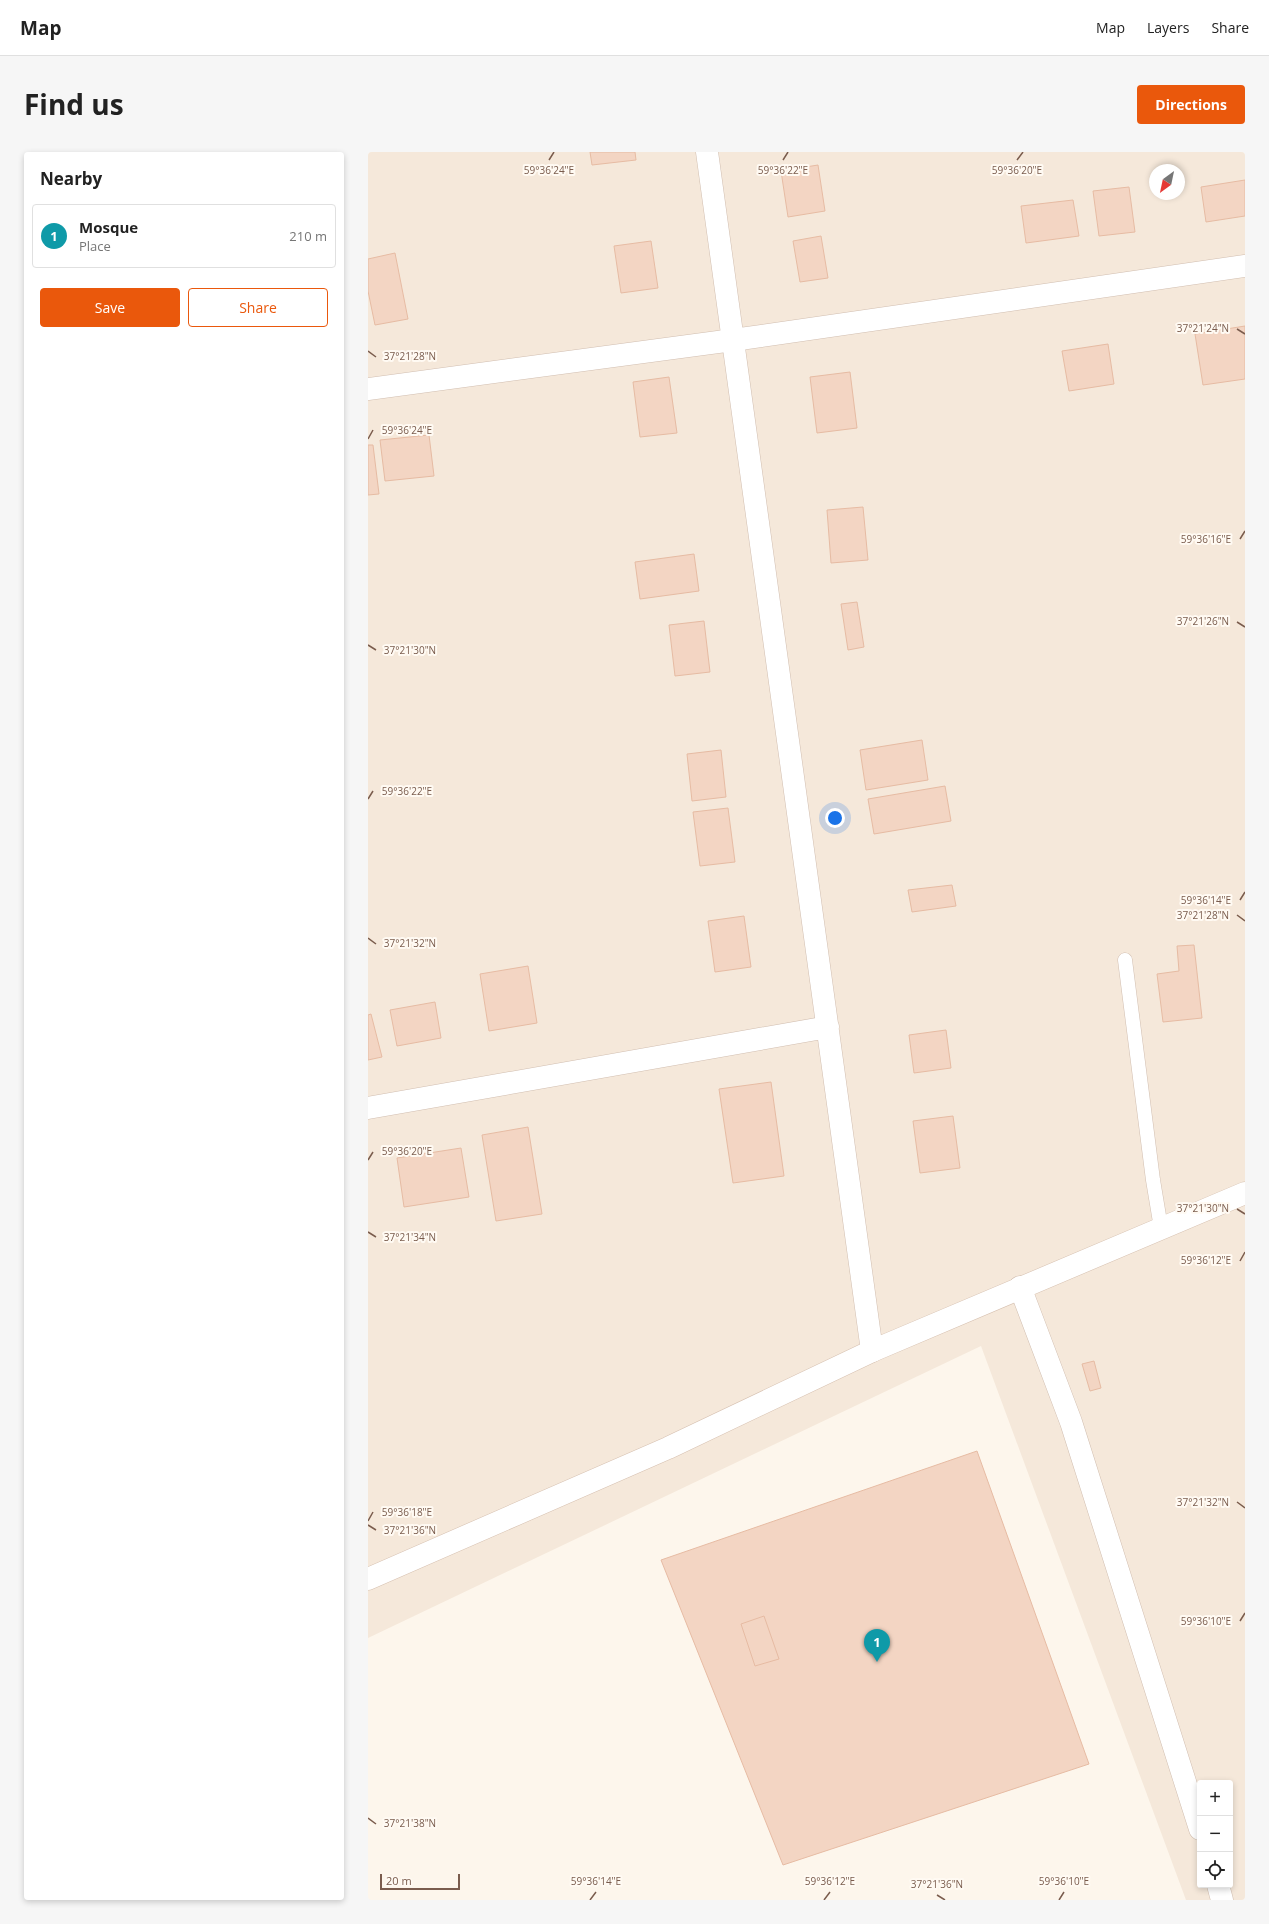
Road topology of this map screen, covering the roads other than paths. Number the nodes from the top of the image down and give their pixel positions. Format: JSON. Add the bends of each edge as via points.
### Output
{"nodes":[{"id":1,"x":707,"y":152,"type":"edge"},
{"id":2,"x":1245,"y":266,"type":"edge"},
{"id":3,"x":733,"y":340,"type":"junction"},
{"id":4,"x":368,"y":389,"type":"edge"},
{"id":5,"x":1125,"y":960,"type":"dead end"},
{"id":6,"x":828,"y":1027,"type":"junction"},
{"id":7,"x":368,"y":1108,"type":"edge"},
{"id":8,"x":1245,"y":1193,"type":"edge"},
{"id":9,"x":1161,"y":1228,"type":"junction"},
{"id":10,"x":1020,"y":1287,"type":"junction"},
{"id":11,"x":872,"y":1351,"type":"junction"},
{"id":12,"x":368,"y":1579,"type":"edge"},
{"id":13,"x":1197,"y":1820,"type":"edge"},
{"id":14,"x":1219,"y":1888,"type":"edge"},
{"id":15,"x":1222,"y":1900,"type":"edge"}],
"edges":[{"from":1,"to":3,"type":"street"},
{"from":2,"to":3,"type":"street"},
{"from":3,"to":4,"type":"street"},
{"from":3,"to":6,"type":"street"},
{"from":5,"to":9,"type":"lane"},
{"from":6,"to":7,"type":"street"},
{"from":6,"to":11,"type":"street"},
{"from":8,"to":9,"type":"street"},
{"from":9,"to":10,"type":"street"},
{"from":10,"to":11,"type":"street"},
{"from":10,"to":13,"type":"street","via":[[1071,1422]]},
{"from":11,"to":12,"type":"street","via":[[668,1448]]},
{"from":14,"to":15,"type":"street"}]}
